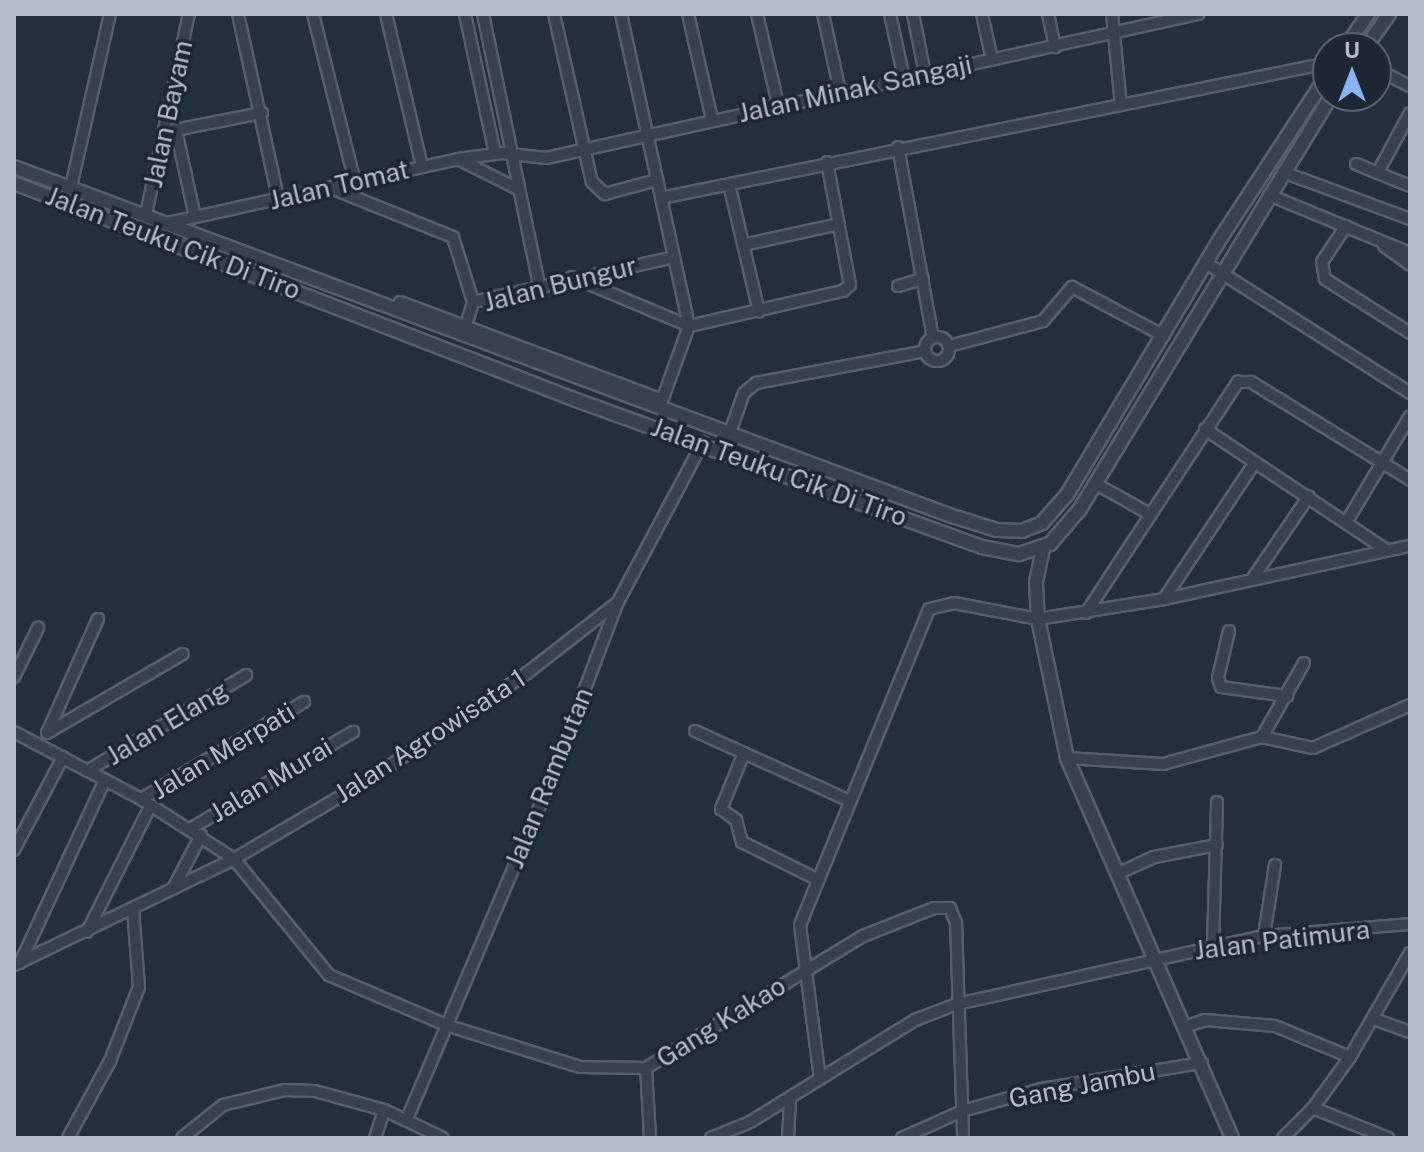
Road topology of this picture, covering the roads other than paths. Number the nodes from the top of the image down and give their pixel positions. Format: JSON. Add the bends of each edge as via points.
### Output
{"nodes":[{"id":1,"x":110,"y":14,"type":"edge"},
{"id":2,"x":189,"y":14,"type":"edge"},
{"id":3,"x":238,"y":14,"type":"edge"},
{"id":4,"x":313,"y":14,"type":"edge"},
{"id":5,"x":386,"y":14,"type":"edge"},
{"id":6,"x":465,"y":14,"type":"edge"},
{"id":7,"x":483,"y":14,"type":"edge"},
{"id":8,"x":554,"y":14,"type":"edge"},
{"id":9,"x":621,"y":14,"type":"edge"},
{"id":10,"x":688,"y":14,"type":"edge"},
{"id":11,"x":757,"y":14,"type":"edge"},
{"id":12,"x":823,"y":14,"type":"edge"},
{"id":13,"x":890,"y":14,"type":"edge"},
{"id":14,"x":913,"y":14,"type":"edge"},
{"id":15,"x":982,"y":14,"type":"edge"},
{"id":16,"x":1048,"y":14,"type":"edge"},
{"id":17,"x":1112,"y":14,"type":"edge"},
{"id":18,"x":1198,"y":14,"type":"edge"},
{"id":19,"x":1368,"y":14,"type":"edge"},
{"id":20,"x":1389,"y":14,"type":"edge"},
{"id":21,"x":1183,"y":16,"type":"edge"},
{"id":22,"x":1356,"y":32,"type":"edge"},
{"id":23,"x":1376,"y":32,"type":"edge"},
{"id":24,"x":1116,"y":34,"type":"junction"},
{"id":25,"x":1055,"y":47,"type":"junction"},
{"id":26,"x":992,"y":60,"type":"junction"},
{"id":27,"x":1312,"y":66,"type":"edge"},
{"id":28,"x":925,"y":74,"type":"junction"},
{"id":29,"x":1392,"y":77,"type":"edge"},
{"id":30,"x":904,"y":78,"type":"junction"},
{"id":31,"x":1410,"y":86,"type":"edge"},
{"id":32,"x":840,"y":91,"type":"junction"},
{"id":33,"x":1312,"y":99,"type":"edge"},
{"id":34,"x":778,"y":104,"type":"junction"},
{"id":35,"x":1121,"y":105,"type":"junction"},
{"id":36,"x":1321,"y":112,"type":"edge"},
{"id":37,"x":262,"y":113,"type":"junction"},
{"id":38,"x":1410,"y":113,"type":"edge"},
{"id":39,"x":712,"y":120,"type":"junction"},
{"id":40,"x":171,"y":131,"type":"junction"},
{"id":41,"x":647,"y":133,"type":"junction"},
{"id":42,"x":898,"y":147,"type":"junction"},
{"id":43,"x":583,"y":149,"type":"junction"},
{"id":44,"x":495,"y":154,"type":"junction"},
{"id":45,"x":512,"y":154,"type":"junction"},
{"id":46,"x":458,"y":159,"type":"junction"},
{"id":47,"x":827,"y":162,"type":"junction"},
{"id":48,"x":1356,"y":164,"type":"dead end"},
{"id":49,"x":422,"y":166,"type":"junction"},
{"id":50,"x":14,"y":167,"type":"edge"},
{"id":51,"x":1283,"y":172,"type":"junction"},
{"id":52,"x":1378,"y":172,"type":"junction"},
{"id":53,"x":657,"y":180,"type":"junction"},
{"id":54,"x":355,"y":182,"type":"junction"},
{"id":55,"x":14,"y":183,"type":"edge"},
{"id":56,"x":729,"y":184,"type":"junction"},
{"id":57,"x":1410,"y":186,"type":"edge"},
{"id":58,"x":71,"y":187,"type":"junction"},
{"id":59,"x":329,"y":187,"type":"junction"},
{"id":60,"x":518,"y":189,"type":"junction"},
{"id":61,"x":1269,"y":195,"type":"junction"},
{"id":62,"x":278,"y":198,"type":"junction"},
{"id":63,"x":661,"y":198,"type":"junction"},
{"id":64,"x":146,"y":214,"type":"junction"},
{"id":65,"x":195,"y":217,"type":"junction"},
{"id":66,"x":1410,"y":219,"type":"edge"},
{"id":67,"x":168,"y":223,"type":"junction"},
{"id":68,"x":839,"y":224,"type":"junction"},
{"id":69,"x":1346,"y":226,"type":"junction"},
{"id":70,"x":201,"y":235,"type":"junction"},
{"id":71,"x":1373,"y":238,"type":"junction"},
{"id":72,"x":743,"y":245,"type":"junction"},
{"id":73,"x":194,"y":253,"type":"junction"},
{"id":74,"x":1410,"y":253,"type":"edge"},
{"id":75,"x":674,"y":257,"type":"junction"},
{"id":76,"x":1206,"y":263,"type":"junction"},
{"id":77,"x":1410,"y":265,"type":"edge"},
{"id":78,"x":1225,"y":273,"type":"junction"},
{"id":79,"x":572,"y":277,"type":"junction"},
{"id":80,"x":923,"y":279,"type":"junction"},
{"id":81,"x":539,"y":284,"type":"junction"},
{"id":82,"x":898,"y":286,"type":"dead end"},
{"id":83,"x":473,"y":302,"type":"junction"},
{"id":84,"x":404,"y":309,"type":"junction"},
{"id":85,"x":759,"y":312,"type":"junction"},
{"id":86,"x":689,"y":326,"type":"junction"},
{"id":87,"x":464,"y":329,"type":"junction"},
{"id":88,"x":402,"y":330,"type":"junction"},
{"id":89,"x":1410,"y":333,"type":"edge"},
{"id":90,"x":1164,"y":336,"type":"junction"},
{"id":91,"x":933,"y":337,"type":"junction"},
{"id":92,"x":949,"y":346,"type":"junction"},
{"id":93,"x":925,"y":351,"type":"junction"},
{"id":94,"x":1410,"y":393,"type":"edge"},
{"id":95,"x":1123,"y":402,"type":"junction"},
{"id":96,"x":661,"y":403,"type":"junction"},
{"id":97,"x":1140,"y":411,"type":"junction"},
{"id":98,"x":1410,"y":416,"type":"edge"},
{"id":99,"x":1205,"y":429,"type":"junction"},
{"id":100,"x":730,"y":432,"type":"junction"},
{"id":101,"x":703,"y":442,"type":"junction"},
{"id":102,"x":793,"y":456,"type":"junction"},
{"id":103,"x":1255,"y":462,"type":"junction"},
{"id":104,"x":1381,"y":463,"type":"junction"},
{"id":105,"x":838,"y":473,"type":"junction"},
{"id":106,"x":786,"y":474,"type":"junction"},
{"id":107,"x":1410,"y":480,"type":"edge"},
{"id":108,"x":1096,"y":484,"type":"junction"},
{"id":109,"x":832,"y":491,"type":"junction"},
{"id":110,"x":1309,"y":496,"type":"junction"},
{"id":111,"x":1150,"y":514,"type":"junction"},
{"id":112,"x":1347,"y":521,"type":"junction"},
{"id":113,"x":1410,"y":546,"type":"edge"},
{"id":114,"x":1043,"y":549,"type":"junction"},
{"id":115,"x":1385,"y":549,"type":"junction"},
{"id":116,"x":1019,"y":554,"type":"junction"},
{"id":117,"x":1253,"y":578,"type":"junction"},
{"id":118,"x":1036,"y":582,"type":"junction"},
{"id":119,"x":1164,"y":599,"type":"junction"},
{"id":120,"x":618,"y":602,"type":"junction"},
{"id":121,"x":1086,"y":613,"type":"junction"},
{"id":122,"x":98,"y":619,"type":"dead end"},
{"id":123,"x":1038,"y":619,"type":"junction"},
{"id":124,"x":38,"y":628,"type":"dead end"},
{"id":125,"x":1229,"y":631,"type":"dead end"},
{"id":126,"x":183,"y":654,"type":"dead end"},
{"id":127,"x":1304,"y":663,"type":"dead end"},
{"id":128,"x":246,"y":675,"type":"dead end"},
{"id":129,"x":14,"y":677,"type":"edge"},
{"id":130,"x":1287,"y":696,"type":"junction"},
{"id":131,"x":304,"y":702,"type":"dead end"},
{"id":132,"x":1410,"y":705,"type":"edge"},
{"id":133,"x":695,"y":731,"type":"dead end"},
{"id":134,"x":353,"y":732,"type":"dead end"},
{"id":135,"x":47,"y":733,"type":"junction"},
{"id":136,"x":15,"y":734,"type":"edge"},
{"id":137,"x":1262,"y":737,"type":"junction"},
{"id":138,"x":38,"y":744,"type":"junction"},
{"id":139,"x":744,"y":753,"type":"junction"},
{"id":140,"x":63,"y":757,"type":"junction"},
{"id":141,"x":1067,"y":758,"type":"junction"},
{"id":142,"x":87,"y":771,"type":"junction"},
{"id":143,"x":105,"y":780,"type":"junction"},
{"id":144,"x":141,"y":799,"type":"junction"},
{"id":145,"x":850,"y":801,"type":"junction"},
{"id":146,"x":1217,"y":802,"type":"dead end"},
{"id":147,"x":151,"y":805,"type":"junction"},
{"id":148,"x":190,"y":829,"type":"junction"},
{"id":149,"x":201,"y":835,"type":"junction"},
{"id":150,"x":1217,"y":845,"type":"junction"},
{"id":151,"x":14,"y":850,"type":"edge"},
{"id":152,"x":234,"y":859,"type":"junction"},
{"id":153,"x":1275,"y":865,"type":"dead end"},
{"id":154,"x":1117,"y":874,"type":"junction"},
{"id":155,"x":817,"y":879,"type":"junction"},
{"id":156,"x":173,"y":889,"type":"junction"},
{"id":157,"x":133,"y":909,"type":"junction"},
{"id":158,"x":1410,"y":924,"type":"edge"},
{"id":159,"x":87,"y":932,"type":"junction"},
{"id":160,"x":1264,"y":936,"type":"junction"},
{"id":161,"x":1213,"y":946,"type":"junction"},
{"id":162,"x":1410,"y":953,"type":"edge"},
{"id":163,"x":1154,"y":958,"type":"junction"},
{"id":164,"x":17,"y":964,"type":"edge"},
{"id":165,"x":808,"y":968,"type":"junction"},
{"id":166,"x":957,"y":1004,"type":"junction"},
{"id":167,"x":1374,"y":1019,"type":"junction"},
{"id":168,"x":446,"y":1025,"type":"junction"},
{"id":169,"x":1187,"y":1026,"type":"junction"},
{"id":170,"x":1410,"y":1032,"type":"edge"},
{"id":171,"x":1350,"y":1057,"type":"junction"},
{"id":172,"x":1202,"y":1063,"type":"junction"},
{"id":173,"x":646,"y":1068,"type":"junction"},
{"id":174,"x":820,"y":1079,"type":"junction"},
{"id":175,"x":790,"y":1099,"type":"junction"},
{"id":176,"x":1313,"y":1108,"type":"junction"},
{"id":177,"x":384,"y":1110,"type":"junction"},
{"id":178,"x":962,"y":1111,"type":"junction"},
{"id":179,"x":407,"y":1119,"type":"junction"},
{"id":180,"x":68,"y":1138,"type":"edge"},
{"id":181,"x":182,"y":1138,"type":"edge"},
{"id":182,"x":375,"y":1138,"type":"edge"},
{"id":183,"x":443,"y":1138,"type":"edge"},
{"id":184,"x":650,"y":1138,"type":"edge"},
{"id":185,"x":711,"y":1138,"type":"edge"},
{"id":186,"x":788,"y":1138,"type":"edge"},
{"id":187,"x":902,"y":1138,"type":"edge"},
{"id":188,"x":963,"y":1138,"type":"edge"},
{"id":189,"x":1232,"y":1138,"type":"edge"},
{"id":190,"x":1283,"y":1138,"type":"edge"},
{"id":191,"x":1388,"y":1138,"type":"edge"}],
"edges":[{"from":1,"to":58,"type":"street"},
{"from":2,"to":40,"type":"street","name":"Jalan Bayam"},
{"from":3,"to":37,"type":"street"},
{"from":4,"to":54,"type":"street"},
{"from":5,"to":49,"type":"street"},
{"from":6,"to":44,"type":"street"},
{"from":7,"to":45,"type":"street"},
{"from":8,"to":43,"type":"street"},
{"from":9,"to":41,"type":"street"},
{"from":10,"to":39,"type":"street"},
{"from":11,"to":34,"type":"street"},
{"from":12,"to":32,"type":"street"},
{"from":13,"to":30,"type":"street"},
{"from":14,"to":28,"type":"street"},
{"from":15,"to":26,"type":"street"},
{"from":16,"to":25,"type":"street"},
{"from":17,"to":24,"type":"street"},
{"from":18,"to":21,"type":"street","name":"Jalan Minak Sangaji"},
{"from":19,"to":22,"type":"street"},
{"from":20,"to":23,"type":"street"},
{"from":21,"to":24,"type":"street","name":"Jalan Minak Sangaji"},
{"from":24,"to":25,"type":"street","name":"Jalan Minak Sangaji"},
{"from":24,"to":35,"type":"street"},
{"from":25,"to":26,"type":"street","name":"Jalan Minak Sangaji"},
{"from":26,"to":28,"type":"street","name":"Jalan Minak Sangaji"},
{"from":27,"to":35,"type":"street"},
{"from":28,"to":30,"type":"street","name":"Jalan Minak Sangaji"},
{"from":29,"to":31,"type":"street"},
{"from":30,"to":32,"type":"street","name":"Jalan Minak Sangaji"},
{"from":32,"to":34,"type":"street","name":"Jalan Minak Sangaji"},
{"from":33,"to":76,"type":"street","name":"Jalan Teuku Cik Di Tiro"},
{"from":34,"to":39,"type":"street","name":"Jalan Minak Sangaji"},
{"from":35,"to":42,"type":"street"},
{"from":36,"to":51,"type":"street"},
{"from":37,"to":40,"type":"street"},
{"from":37,"to":62,"type":"street"},
{"from":38,"to":52,"type":"street"},
{"from":39,"to":41,"type":"street","name":"Jalan Minak Sangaji"},
{"from":40,"to":64,"type":"street","name":"Jalan Bayam"},
{"from":40,"to":65,"type":"street"},
{"from":41,"to":43,"type":"street","name":"Jalan Minak Sangaji"},
{"from":41,"to":53,"type":"street"},
{"from":42,"to":47,"type":"street"},
{"from":42,"to":80,"type":"street"},
{"from":43,"to":45,"type":"street","name":"Jalan Minak Sangaji","via":[[537,159]]},
{"from":43,"to":53,"type":"street","via":[[597,191],[614,193]]},
{"from":44,"to":45,"type":"street","name":"Jalan Tomat"},
{"from":44,"to":46,"type":"street","name":"Jalan Tomat"},
{"from":45,"to":60,"type":"street"},
{"from":46,"to":49,"type":"street","name":"Jalan Tomat"},
{"from":46,"to":60,"type":"street"},
{"from":47,"to":56,"type":"street"},
{"from":47,"to":68,"type":"street"},
{"from":48,"to":52,"type":"street"},
{"from":49,"to":54,"type":"street","name":"Jalan Tomat"},
{"from":50,"to":58,"type":"street","name":"Jalan Teuku Cik Di Tiro"},
{"from":51,"to":61,"type":"street"},
{"from":51,"to":66,"type":"street"},
{"from":52,"to":57,"type":"street"},
{"from":53,"to":63,"type":"street"},
{"from":54,"to":59,"type":"street","name":"Jalan Tomat"},
{"from":55,"to":73,"type":"street","name":"Jalan Teuku Cik Di Tiro"},
{"from":56,"to":63,"type":"street"},
{"from":56,"to":72,"type":"street"},
{"from":58,"to":64,"type":"street","name":"Jalan Teuku Cik Di Tiro"},
{"from":59,"to":62,"type":"street","name":"Jalan Tomat"},
{"from":59,"to":83,"type":"street","via":[[453,237]]},
{"from":60,"to":81,"type":"street"},
{"from":61,"to":69,"type":"street"},
{"from":61,"to":78,"type":"street"},
{"from":62,"to":65,"type":"street","name":"Jalan Tomat"},
{"from":63,"to":75,"type":"street"},
{"from":64,"to":67,"type":"street","name":"Jalan Teuku Cik Di Tiro"},
{"from":65,"to":67,"type":"street","name":"Jalan Tomat"},
{"from":67,"to":70,"type":"street","name":"Jalan Teuku Cik Di Tiro"},
{"from":68,"to":72,"type":"street"},
{"from":68,"to":85,"type":"street","via":[[848,289]]},
{"from":69,"to":71,"type":"street"},
{"from":69,"to":89,"type":"street","via":[[1322,262],[1325,279]]},
{"from":70,"to":73,"type":"street"},
{"from":70,"to":84,"type":"street","name":"Jalan Teuku Cik Di Tiro"},
{"from":71,"to":74,"type":"street"},
{"from":71,"to":77,"type":"street"},
{"from":72,"to":85,"type":"street"},
{"from":73,"to":88,"type":"street","name":"Jalan Teuku Cik Di Tiro"},
{"from":75,"to":79,"type":"street","name":"Jalan Bungur"},
{"from":75,"to":86,"type":"street"},
{"from":76,"to":78,"type":"street"},
{"from":76,"to":90,"type":"street","name":"Jalan Teuku Cik Di Tiro"},
{"from":78,"to":94,"type":"street"},
{"from":78,"to":97,"type":"street"},
{"from":79,"to":81,"type":"street","name":"Jalan Bungur"},
{"from":79,"to":86,"type":"street"},
{"from":80,"to":82,"type":"street"},
{"from":80,"to":91,"type":"street"},
{"from":81,"to":83,"type":"street","name":"Jalan Bungur"},
{"from":83,"to":87,"type":"street","name":"Jalan Bungur"},
{"from":84,"to":87,"type":"street","name":"Jalan Teuku Cik Di Tiro"},
{"from":84,"to":88,"type":"street"},
{"from":85,"to":86,"type":"street"},
{"from":86,"to":96,"type":"street"},
{"from":87,"to":96,"type":"street","name":"Jalan Teuku Cik Di Tiro"},
{"from":88,"to":101,"type":"street","name":"Jalan Teuku Cik Di Tiro","via":[[519,379]]},
{"from":90,"to":92,"type":"street","via":[[1072,287],[1043,321]]},
{"from":90,"to":95,"type":"street","name":"Jalan Teuku Cik Di Tiro"},
{"from":91,"to":92,"type":"street"},
{"from":91,"to":93,"type":"street"},
{"from":92,"to":93,"type":"street","via":[[942,359],[932,360]]},
{"from":93,"to":100,"type":"street","via":[[756,383],[744,393]]},
{"from":95,"to":97,"type":"street"},
{"from":95,"to":105,"type":"street","name":"Jalan Teuku Cik Di Tiro","via":[[1068,493],[1042,523],[1022,531],[985,526]]},
{"from":96,"to":100,"type":"street","name":"Jalan Teuku Cik Di Tiro"},
{"from":97,"to":108,"type":"street"},
{"from":98,"to":104,"type":"street"},
{"from":99,"to":103,"type":"street"},
{"from":99,"to":104,"type":"street","via":[[1232,387],[1251,382]]},
{"from":99,"to":111,"type":"street"},
{"from":100,"to":102,"type":"street","name":"Jalan Teuku Cik Di Tiro"},
{"from":101,"to":106,"type":"street","name":"Jalan Teuku Cik Di Tiro"},
{"from":101,"to":120,"type":"street","name":"Jalan Rambutan"},
{"from":102,"to":105,"type":"street","name":"Jalan Teuku Cik Di Tiro"},
{"from":102,"to":106,"type":"street","via":[[799,468]]},
{"from":103,"to":110,"type":"street"},
{"from":103,"to":119,"type":"street"},
{"from":104,"to":107,"type":"street"},
{"from":104,"to":112,"type":"street"},
{"from":105,"to":109,"type":"street","via":[[825,479]]},
{"from":106,"to":109,"type":"street","name":"Jalan Teuku Cik Di Tiro"},
{"from":108,"to":111,"type":"street"},
{"from":108,"to":114,"type":"street","via":[[1066,530]]},
{"from":109,"to":116,"type":"street","name":"Jalan Teuku Cik Di Tiro","via":[[982,547]]},
{"from":110,"to":112,"type":"street"},
{"from":110,"to":117,"type":"street"},
{"from":111,"to":121,"type":"street"},
{"from":112,"to":115,"type":"street"},
{"from":113,"to":115,"type":"street"},
{"from":114,"to":116,"type":"street","name":"Jalan Teuku Cik Di Tiro"},
{"from":114,"to":118,"type":"street"},
{"from":115,"to":117,"type":"street"},
{"from":116,"to":118,"type":"street"},
{"from":117,"to":119,"type":"street"},
{"from":118,"to":123,"type":"street"},
{"from":119,"to":121,"type":"street"},
{"from":120,"to":152,"type":"street","name":"Jalan Agrowisata 1","via":[[527,673],[370,779]]},
{"from":120,"to":168,"type":"street","name":"Jalan Rambutan","via":[[543,799]]},
{"from":121,"to":123,"type":"street"},
{"from":122,"to":135,"type":"street"},
{"from":123,"to":141,"type":"street"},
{"from":123,"to":145,"type":"street","via":[[954,603],[929,609]]},
{"from":124,"to":129,"type":"street"},
{"from":125,"to":130,"type":"street","via":[[1218,678],[1221,687]]},
{"from":126,"to":135,"type":"street"},
{"from":127,"to":130,"type":"street"},
{"from":128,"to":142,"type":"street","name":"Jalan Elang"},
{"from":130,"to":137,"type":"street"},
{"from":131,"to":144,"type":"street","name":"Jalan Merpati"},
{"from":132,"to":137,"type":"street","via":[[1327,746],[1297,747]]},
{"from":133,"to":139,"type":"street"},
{"from":134,"to":148,"type":"street","name":"Jalan Murai"},
{"from":135,"to":138,"type":"street"},
{"from":136,"to":138,"type":"street","name":"Gang Kakao"},
{"from":137,"to":141,"type":"street","via":[[1163,764]]},
{"from":138,"to":140,"type":"street","name":"Gang Kakao"},
{"from":139,"to":145,"type":"street"},
{"from":139,"to":155,"type":"street","via":[[721,809],[736,820],[742,842]]},
{"from":140,"to":142,"type":"street","name":"Gang Kakao"},
{"from":140,"to":151,"type":"street"},
{"from":141,"to":154,"type":"street"},
{"from":142,"to":143,"type":"street","name":"Gang Kakao"},
{"from":143,"to":144,"type":"street","name":"Gang Kakao"},
{"from":143,"to":164,"type":"street"},
{"from":144,"to":147,"type":"street","name":"Gang Kakao"},
{"from":145,"to":155,"type":"street"},
{"from":146,"to":150,"type":"street"},
{"from":147,"to":148,"type":"street","name":"Gang Kakao"},
{"from":147,"to":159,"type":"street"},
{"from":148,"to":149,"type":"street","name":"Gang Kakao"},
{"from":149,"to":152,"type":"street","name":"Gang Kakao"},
{"from":149,"to":156,"type":"street"},
{"from":150,"to":154,"type":"street","via":[[1154,857]]},
{"from":150,"to":161,"type":"street"},
{"from":152,"to":156,"type":"street","name":"Jalan Agrowisata 1"},
{"from":152,"to":168,"type":"street","name":"Gang Kakao","via":[[329,975]]},
{"from":153,"to":160,"type":"street"},
{"from":154,"to":163,"type":"street"},
{"from":155,"to":165,"type":"street","via":[[797,938]]},
{"from":156,"to":157,"type":"street","name":"Jalan Agrowisata 1"},
{"from":157,"to":159,"type":"street","name":"Jalan Agrowisata 1"},
{"from":157,"to":180,"type":"street","via":[[139,987],[110,1061]]},
{"from":158,"to":160,"type":"street","name":"Jalan Patimura"},
{"from":159,"to":164,"type":"street","name":"Jalan Agrowisata 1"},
{"from":160,"to":161,"type":"street","name":"Jalan Patimura"},
{"from":161,"to":163,"type":"street","name":"Jalan Patimura"},
{"from":162,"to":167,"type":"street"},
{"from":163,"to":166,"type":"street","name":"Jalan Patimura"},
{"from":163,"to":169,"type":"street"},
{"from":165,"to":166,"type":"street","name":"Gang Kakao","via":[[863,936],[934,908],[950,908],[956,923]]},
{"from":165,"to":173,"type":"street","name":"Gang Kakao"},
{"from":165,"to":174,"type":"street"},
{"from":166,"to":174,"type":"street","name":"Jalan Patimura","via":[[877,1041]]},
{"from":166,"to":178,"type":"street"},
{"from":167,"to":170,"type":"street"},
{"from":167,"to":171,"type":"street"},
{"from":168,"to":173,"type":"street","name":"Gang Kakao","via":[[580,1067]]},
{"from":168,"to":179,"type":"street","name":"Jalan Rambutan"},
{"from":169,"to":171,"type":"street","via":[[1205,1020],[1275,1026]]},
{"from":169,"to":172,"type":"street"},
{"from":171,"to":176,"type":"street"},
{"from":172,"to":178,"type":"street","name":"Gang Jambu","via":[[1041,1089]]},
{"from":172,"to":189,"type":"street"},
{"from":173,"to":184,"type":"street"},
{"from":174,"to":175,"type":"street","name":"Jalan Patimura"},
{"from":175,"to":185,"type":"street","name":"Jalan Patimura"},
{"from":175,"to":186,"type":"street"},
{"from":176,"to":190,"type":"street"},
{"from":176,"to":191,"type":"street"},
{"from":177,"to":179,"type":"street"},
{"from":177,"to":181,"type":"street","via":[[315,1091],[285,1090],[223,1105]]},
{"from":177,"to":182,"type":"street"},
{"from":178,"to":187,"type":"street","name":"Gang Jambu"},
{"from":178,"to":188,"type":"street"},
{"from":179,"to":183,"type":"street"}]}
